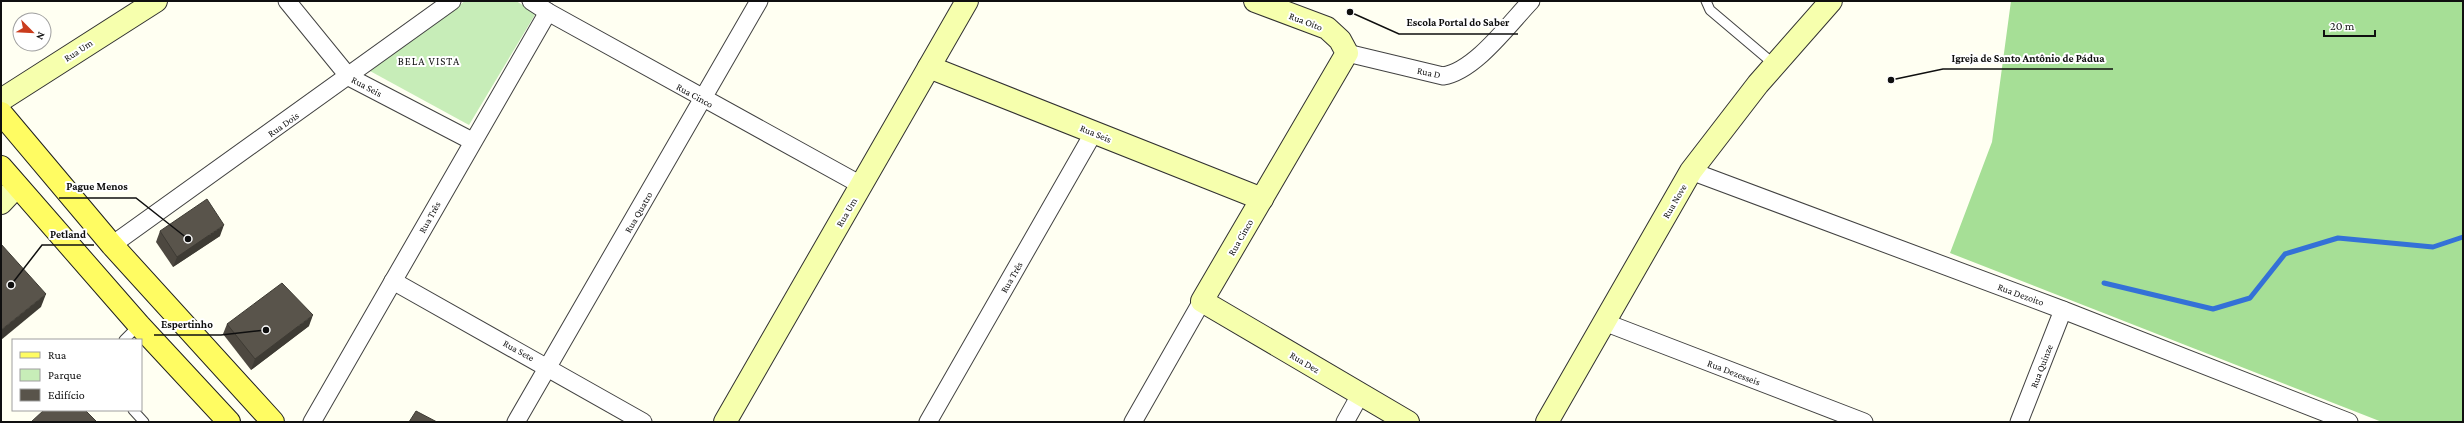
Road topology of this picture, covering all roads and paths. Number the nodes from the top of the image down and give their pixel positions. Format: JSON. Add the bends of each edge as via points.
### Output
{"nodes":[{"id":1,"x":156,"y":1,"type":"edge"},
{"id":2,"x":286,"y":1,"type":"edge"},
{"id":3,"x":452,"y":1,"type":"edge"},
{"id":4,"x":531,"y":1,"type":"edge"},
{"id":5,"x":759,"y":1,"type":"edge"},
{"id":6,"x":966,"y":1,"type":"edge"},
{"id":7,"x":1255,"y":1,"type":"edge"},
{"id":8,"x":1531,"y":1,"type":"edge"},
{"id":9,"x":1706,"y":1,"type":"edge"},
{"id":10,"x":1831,"y":1,"type":"edge"},
{"id":11,"x":548,"y":12,"type":"junction"},
{"id":12,"x":1347,"y":53,"type":"junction"},
{"id":13,"x":1775,"y":65,"type":"junction"},
{"id":14,"x":930,"y":67,"type":"junction"},
{"id":15,"x":349,"y":77,"type":"junction"},
{"id":16,"x":703,"y":99,"type":"junction"},
{"id":17,"x":1,"y":100,"type":"edge"},
{"id":18,"x":1,"y":113,"type":"edge"},
{"id":19,"x":1094,"y":132,"type":"junction"},
{"id":20,"x":472,"y":141,"type":"junction"},
{"id":21,"x":1,"y":167,"type":"edge"},
{"id":22,"x":1691,"y":171,"type":"junction"},
{"id":23,"x":861,"y":185,"type":"junction"},
{"id":24,"x":17,"y":186,"type":"junction"},
{"id":25,"x":1262,"y":199,"type":"junction"},
{"id":26,"x":1,"y":203,"type":"edge"},
{"id":27,"x":112,"y":245,"type":"junction"},
{"id":28,"x":393,"y":281,"type":"junction"},
{"id":29,"x":1202,"y":301,"type":"junction"},
{"id":30,"x":2063,"y":310,"type":"junction"},
{"id":31,"x":1604,"y":322,"type":"junction"},
{"id":32,"x":132,"y":332,"type":"edge"},
{"id":33,"x":140,"y":339,"type":"edge"},
{"id":34,"x":142,"y":341,"type":"edge"},
{"id":35,"x":549,"y":367,"type":"junction"},
{"id":36,"x":1360,"y":395,"type":"junction"},
{"id":37,"x":134,"y":411,"type":"edge"},
{"id":38,"x":144,"y":422,"type":"edge"},
{"id":39,"x":229,"y":422,"type":"edge"},
{"id":40,"x":273,"y":422,"type":"edge"},
{"id":41,"x":312,"y":422,"type":"edge"},
{"id":42,"x":516,"y":422,"type":"edge"},
{"id":43,"x":643,"y":422,"type":"edge"},
{"id":44,"x":725,"y":422,"type":"edge"},
{"id":45,"x":928,"y":422,"type":"edge"},
{"id":46,"x":1133,"y":422,"type":"edge"},
{"id":47,"x":1345,"y":422,"type":"edge"},
{"id":48,"x":1408,"y":422,"type":"edge"},
{"id":49,"x":1547,"y":422,"type":"edge"},
{"id":50,"x":1864,"y":422,"type":"edge"},
{"id":51,"x":2019,"y":422,"type":"edge"},
{"id":52,"x":2349,"y":422,"type":"edge"}],
"edges":[{"from":1,"to":17,"type":"street","name":"Rua Um"},
{"from":2,"to":15,"type":"street","name":"Rua Seis"},
{"from":3,"to":15,"type":"street","name":"Rua Dois"},
{"from":4,"to":11,"type":"street","name":"Rua Cinco"},
{"from":5,"to":16,"type":"street","name":"Rua Quatro"},
{"from":6,"to":14,"type":"street","name":"Rua Um"},
{"from":7,"to":12,"type":"street","name":"Rua Oito","via":[[1327,28],[1340,40]]},
{"from":8,"to":12,"type":"street","name":"Rua D","via":[[1471,63],[1452,74],[1443,76]]},
{"from":9,"to":13,"type":"lane","via":[[1710,10]]},
{"from":10,"to":13,"type":"street","name":"Rua Nove"},
{"from":11,"to":16,"type":"street","name":"Rua Cinco"},
{"from":11,"to":20,"type":"street","name":"Rua Três"},
{"from":12,"to":25,"type":"street","name":"Rua Cinco"},
{"from":13,"to":22,"type":"street","name":"Rua Nove"},
{"from":14,"to":19,"type":"street","name":"Rua Seis"},
{"from":14,"to":23,"type":"street","name":"Rua Um"},
{"from":15,"to":20,"type":"street","name":"Rua Seis"},
{"from":15,"to":27,"type":"street","name":"Rua Dois"},
{"from":16,"to":23,"type":"street","name":"Rua Cinco"},
{"from":16,"to":35,"type":"street","name":"Rua Quatro"},
{"from":18,"to":27,"type":"main road"},
{"from":19,"to":25,"type":"street","name":"Rua Seis"},
{"from":19,"to":45,"type":"street","name":"Rua Três"},
{"from":20,"to":28,"type":"street","name":"Rua Três"},
{"from":21,"to":24,"type":"main road"},
{"from":22,"to":30,"type":"street","name":"Rua Dezoito"},
{"from":22,"to":31,"type":"street","name":"Rua Nove"},
{"from":23,"to":44,"type":"street","name":"Rua Um"},
{"from":24,"to":26,"type":"street"},
{"from":24,"to":32,"type":"main road"},
{"from":25,"to":29,"type":"street","name":"Rua Cinco"},
{"from":27,"to":40,"type":"main road"},
{"from":28,"to":35,"type":"street","name":"Rua Sete"},
{"from":28,"to":41,"type":"street","name":"Rua Três"},
{"from":29,"to":36,"type":"street","name":"Rua Dez"},
{"from":29,"to":46,"type":"street","name":"Rua Cinco"},
{"from":30,"to":51,"type":"street","name":"Rua Quinze"},
{"from":30,"to":52,"type":"street","name":"Rua Dezoito"},
{"from":31,"to":49,"type":"street","name":"Rua Nove"},
{"from":31,"to":50,"type":"street","name":"Rua Dezesseis"},
{"from":32,"to":33,"type":"main road"},
{"from":34,"to":39,"type":"main road"},
{"from":35,"to":42,"type":"street","name":"Rua Quatro"},
{"from":35,"to":43,"type":"street","name":"Rua Sete"},
{"from":36,"to":47,"type":"street"},
{"from":36,"to":48,"type":"street","name":"Rua Dez"},
{"from":37,"to":38,"type":"lane"}]}
